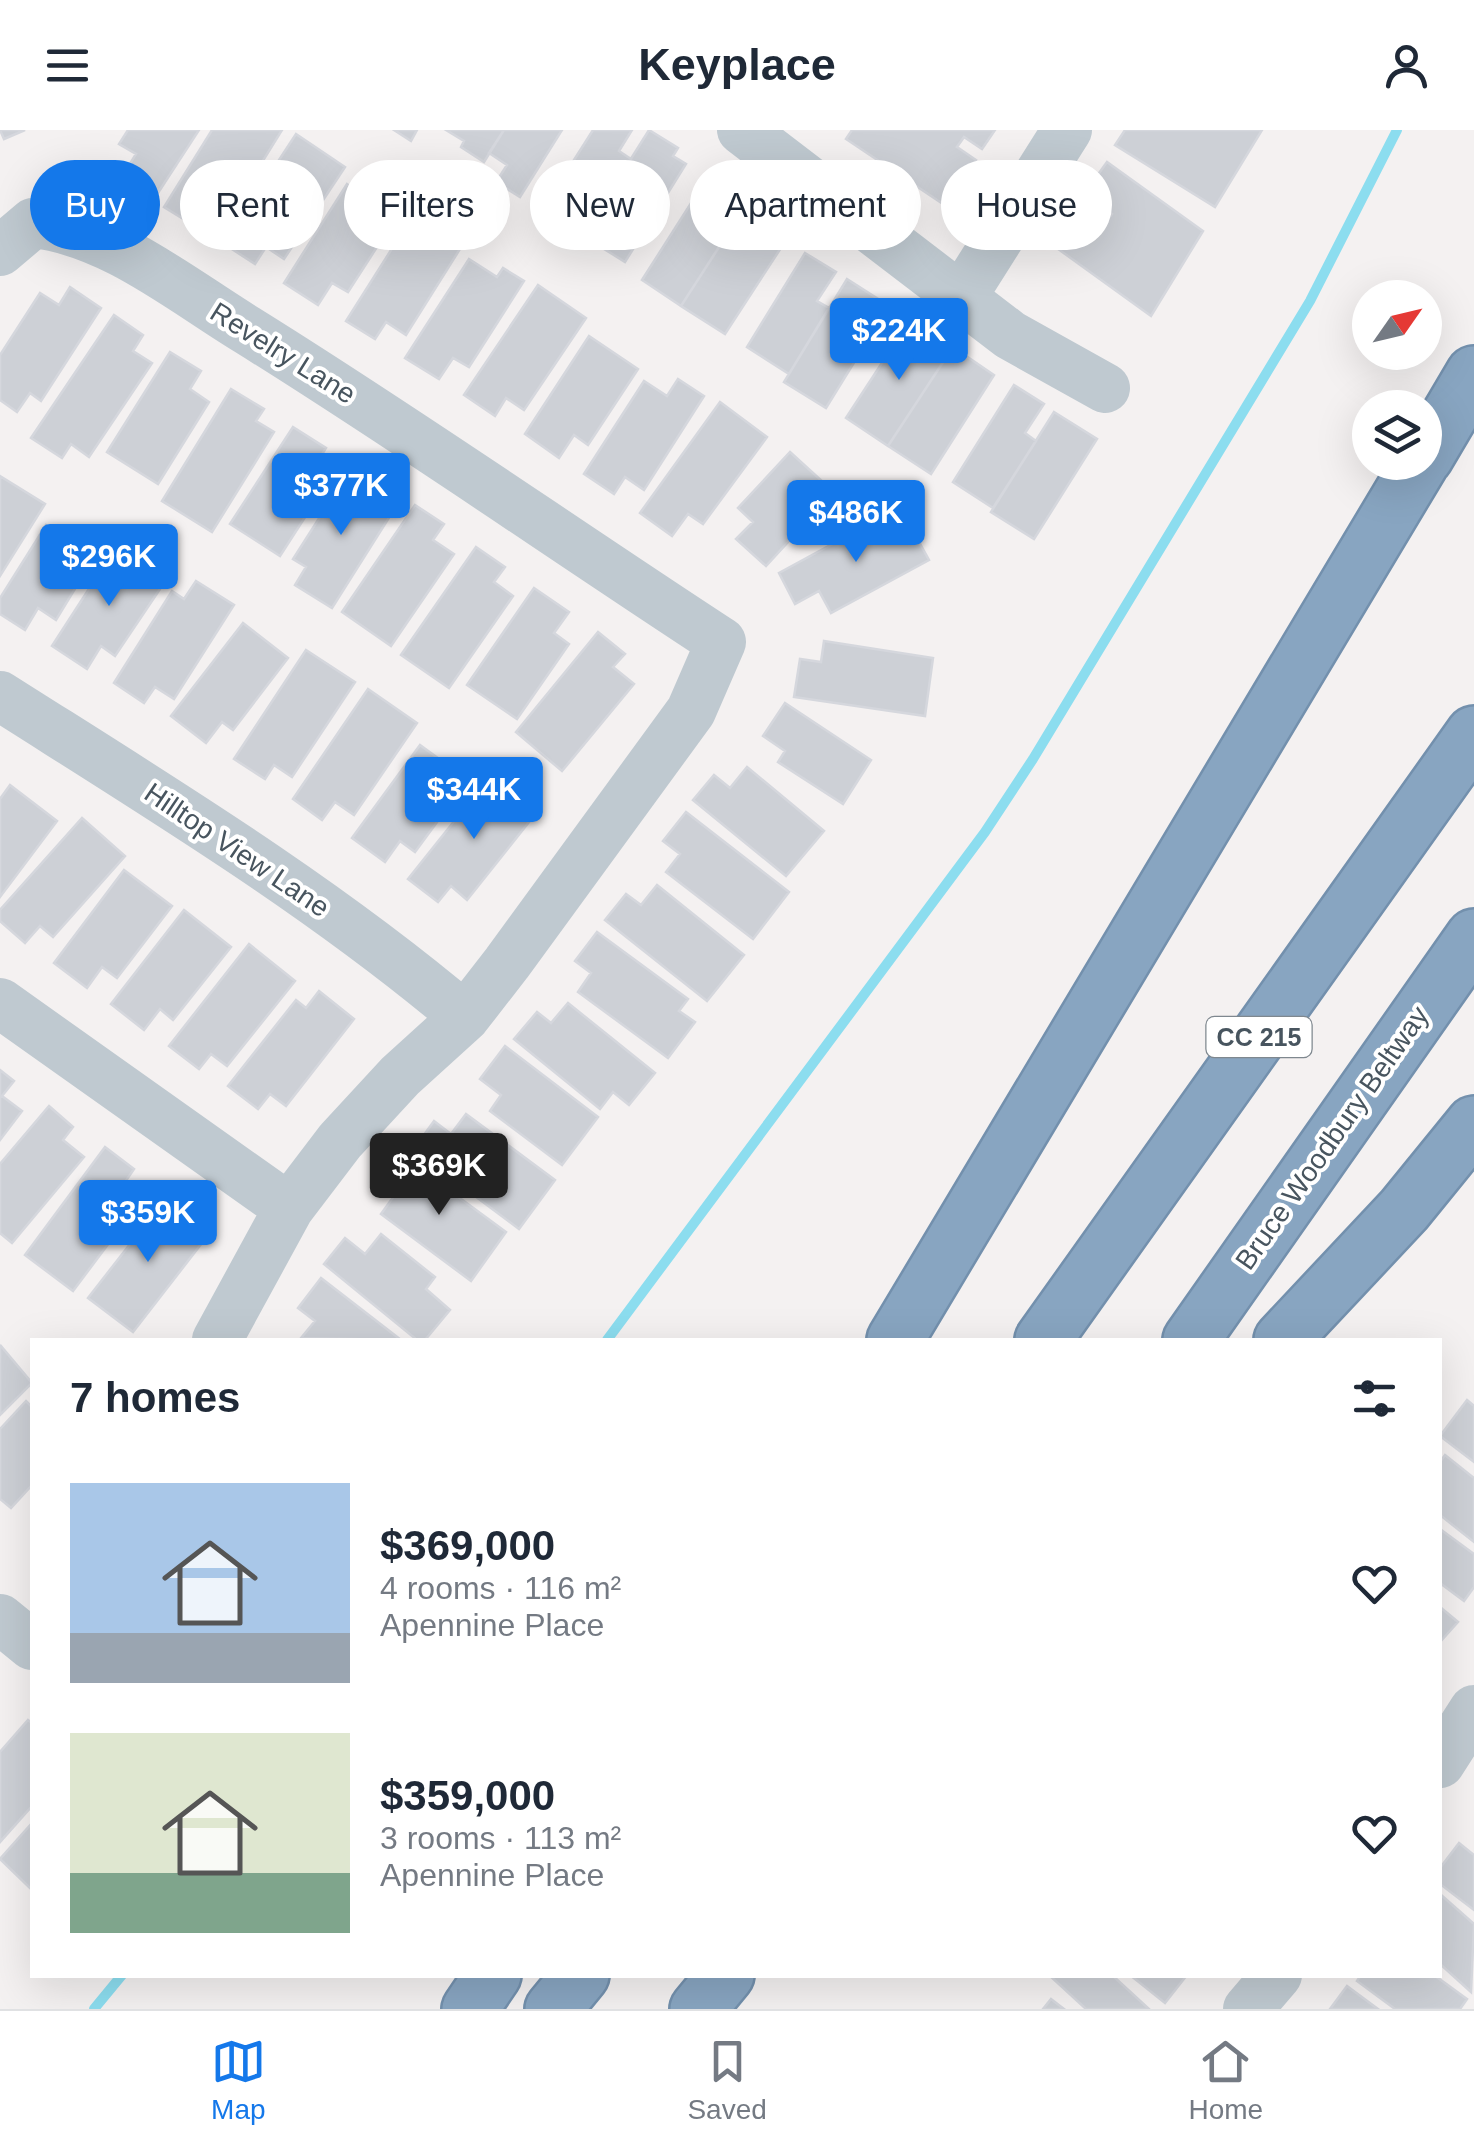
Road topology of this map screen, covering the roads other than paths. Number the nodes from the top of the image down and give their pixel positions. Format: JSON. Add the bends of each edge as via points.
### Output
{"nodes":[{"id":1,"x":742,"y":130,"type":"edge"},
{"id":2,"x":1068,"y":130,"type":"edge"},
{"id":3,"x":16,"y":237,"type":"edge"},
{"id":4,"x":961,"y":298,"type":"junction"},
{"id":5,"x":1474,"y":374,"type":"edge"},
{"id":6,"x":1105,"y":388,"type":"dead end"},
{"id":7,"x":1442,"y":428,"type":"edge"},
{"id":8,"x":1411,"y":480,"type":"edge"},
{"id":9,"x":0,"y":696,"type":"edge"},
{"id":10,"x":1474,"y":734,"type":"edge"},
{"id":11,"x":1474,"y":937,"type":"edge"},
{"id":12,"x":0,"y":1003,"type":"edge"},
{"id":13,"x":465,"y":1017,"type":"junction"},
{"id":14,"x":1474,"y":1124,"type":"edge"},
{"id":15,"x":289,"y":1208,"type":"junction"},
{"id":16,"x":218,"y":1338,"type":"edge"},
{"id":17,"x":896,"y":1338,"type":"edge"},
{"id":18,"x":1045,"y":1338,"type":"edge"},
{"id":19,"x":1192,"y":1338,"type":"edge"},
{"id":20,"x":1284,"y":1338,"type":"edge"},
{"id":21,"x":1474,"y":1710,"type":"edge"},
{"id":22,"x":1442,"y":1760,"type":"edge"},
{"id":23,"x":491,"y":1978,"type":"edge"},
{"id":24,"x":579,"y":1978,"type":"edge"},
{"id":25,"x":724,"y":1978,"type":"edge"},
{"id":26,"x":1274,"y":1978,"type":"edge"},
{"id":27,"x":470,"y":2009,"type":"edge"},
{"id":28,"x":554,"y":2009,"type":"edge"},
{"id":29,"x":698,"y":2009,"type":"edge"},
{"id":30,"x":1248,"y":2009,"type":"edge"}],
"edges":[{"from":1,"to":4,"type":"street"},
{"from":2,"to":4,"type":"street"},
{"from":3,"to":13,"type":"street","name":"Revelry Lane","via":[[72,228],[111,246],[324,378],[721,642],[681,725]]},
{"from":4,"to":6,"type":"street"},
{"from":5,"to":7,"type":"highway"},
{"from":8,"to":17,"type":"highway"},
{"from":9,"to":13,"type":"street","name":"Hilltop View Lane","via":[[396,957]]},
{"from":10,"to":18,"type":"highway","number":"CC 215"},
{"from":11,"to":19,"type":"highway","name":"Bruce Woodbury Beltway"},
{"from":12,"to":15,"type":"street"},
{"from":13,"to":15,"type":"street","via":[[352,1128]]},
{"from":14,"to":20,"type":"highway"},
{"from":15,"to":16,"type":"street"},
{"from":21,"to":22,"type":"street"},
{"from":23,"to":27,"type":"highway"},
{"from":24,"to":28,"type":"highway"},
{"from":25,"to":29,"type":"highway"},
{"from":26,"to":30,"type":"street"}]}
